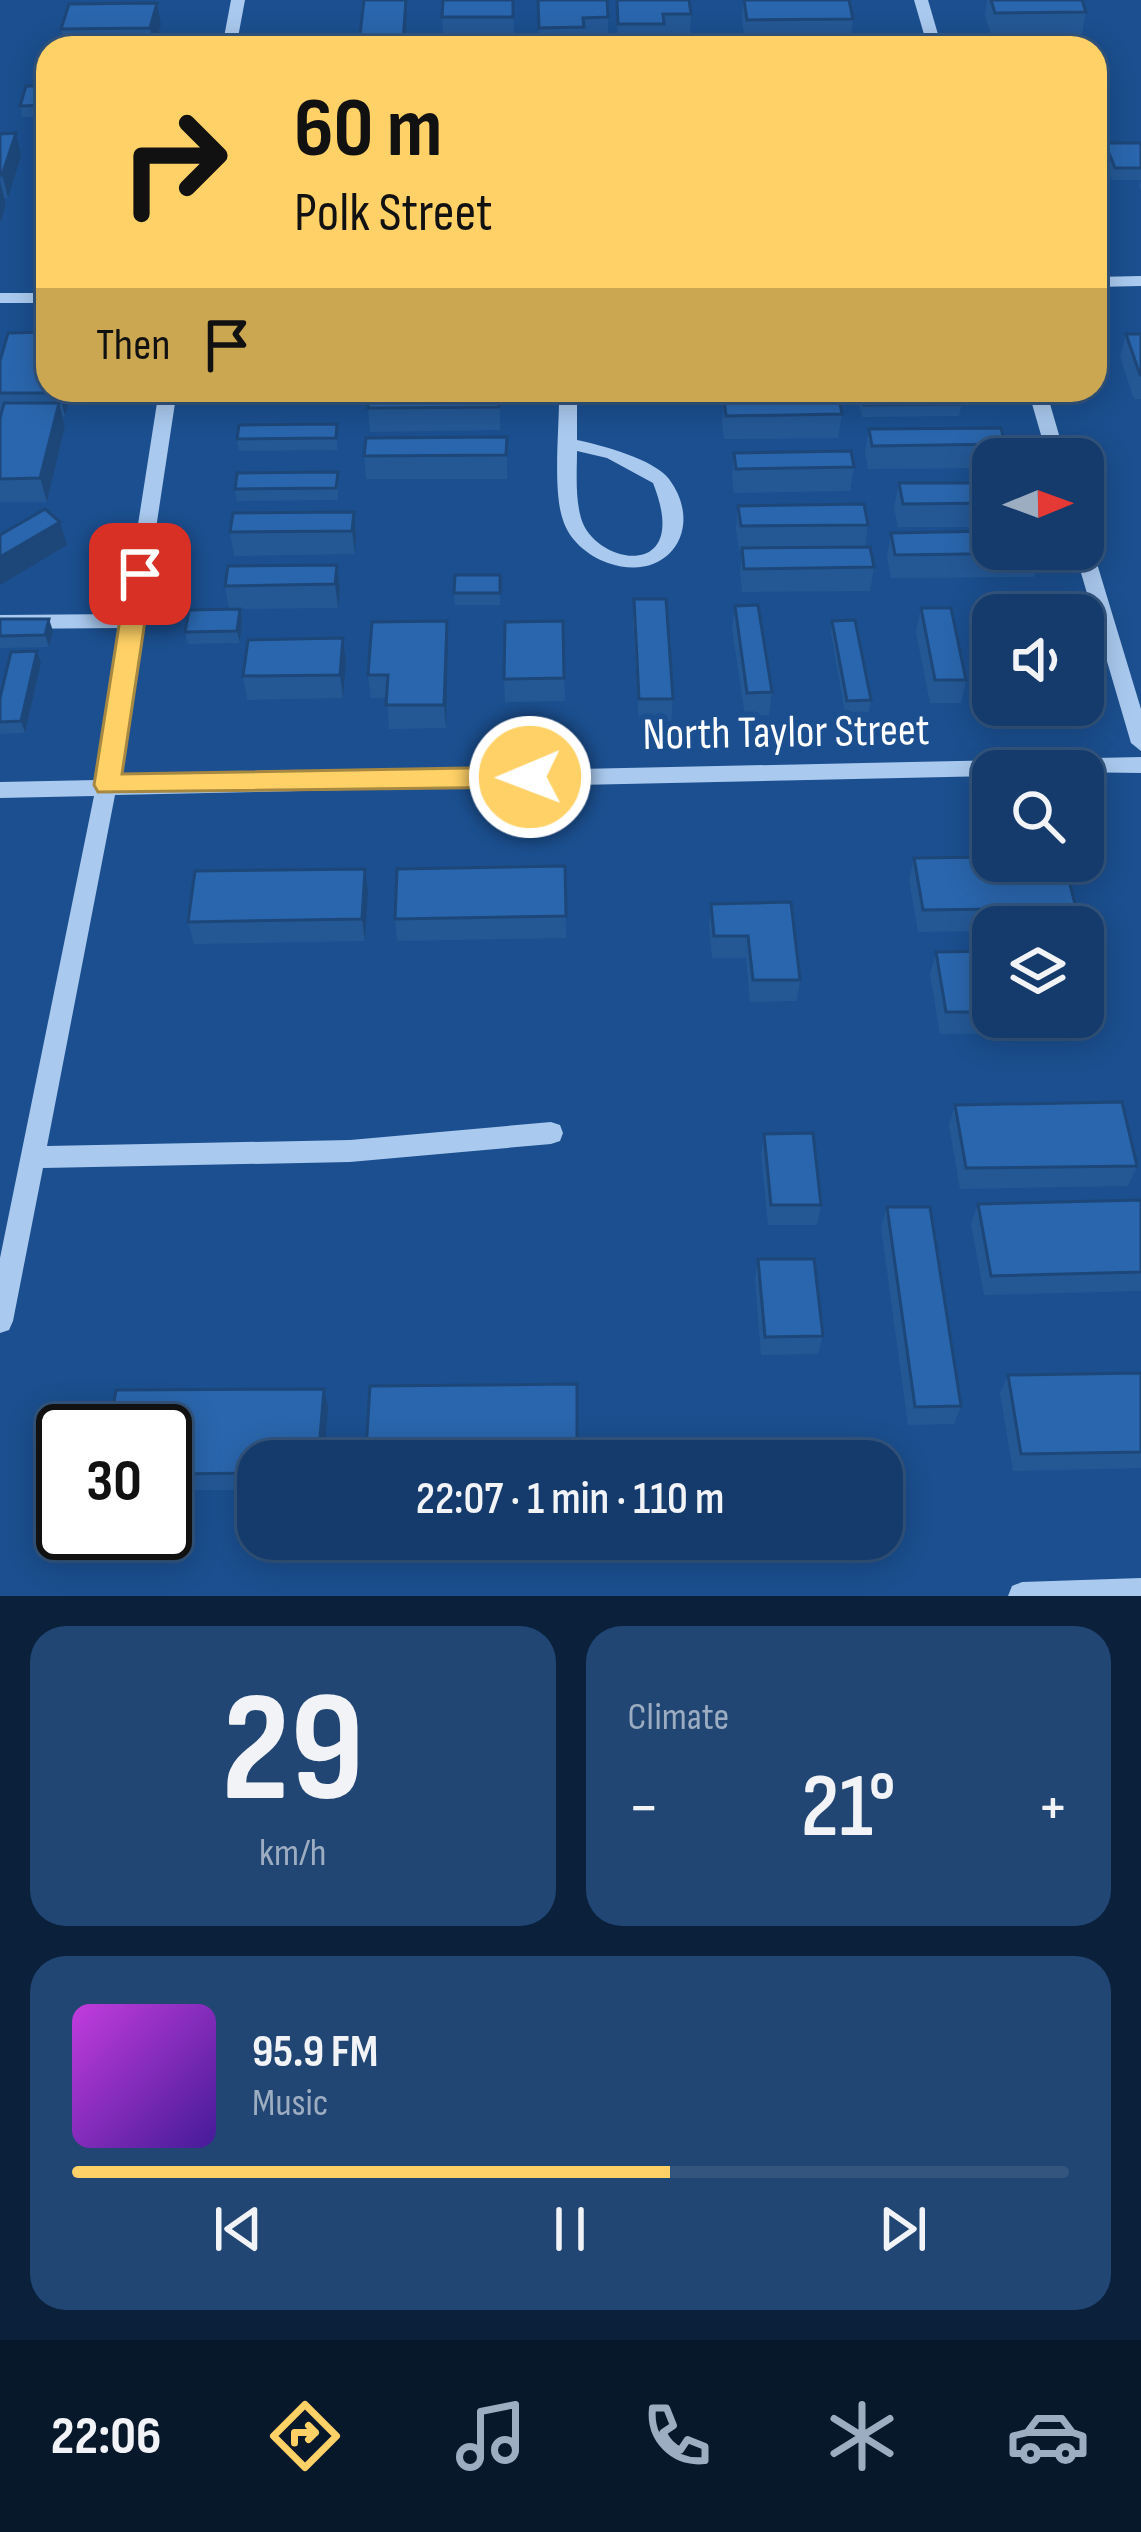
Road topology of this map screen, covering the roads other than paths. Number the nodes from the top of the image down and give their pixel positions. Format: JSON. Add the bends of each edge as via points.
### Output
{"nodes":[{"id":1,"x":238,"y":0,"type":"edge"},
{"id":2,"x":921,"y":0,"type":"edge"},
{"id":3,"x":231,"y":36,"type":"edge"},
{"id":4,"x":932,"y":36,"type":"edge"},
{"id":5,"x":1141,"y":281,"type":"edge"},
{"id":6,"x":1107,"y":282,"type":"edge"},
{"id":7,"x":0,"y":298,"type":"edge"},
{"id":8,"x":36,"y":298,"type":"edge"},
{"id":9,"x":166,"y":402,"type":"edge"},
{"id":10,"x":568,"y":402,"type":"edge"},
{"id":11,"x":1040,"y":402,"type":"edge"},
{"id":12,"x":1051,"y":438,"type":"edge"},
{"id":13,"x":570,"y":444,"type":"junction"},
{"id":14,"x":1090,"y":570,"type":"edge"},
{"id":15,"x":132,"y":620,"type":"junction"},
{"id":16,"x":0,"y":622,"type":"edge"},
{"id":17,"x":1141,"y":743,"type":"edge"},
{"id":18,"x":1141,"y":765,"type":"edge"},
{"id":19,"x":107,"y":785,"type":"junction"},
{"id":20,"x":0,"y":790,"type":"edge"},
{"id":21,"x":551,"y":1133,"type":"dead end"},
{"id":22,"x":33,"y":1157,"type":"junction"},
{"id":23,"x":0,"y":1321,"type":"edge"},
{"id":24,"x":1141,"y":1592,"type":"edge"},
{"id":25,"x":1022,"y":1596,"type":"edge"}],
"edges":[{"from":1,"to":3,"type":"street"},
{"from":2,"to":4,"type":"street"},
{"from":5,"to":6,"type":"street"},
{"from":7,"to":8,"type":"street"},
{"from":9,"to":15,"type":"street"},
{"from":10,"to":13,"type":"street"},
{"from":11,"to":12,"type":"street"},
{"from":13,"to":13,"type":"street","via":[[572,521],[603,557],[622,564],[655,557],[673,536],[661,480],[612,453]]},
{"from":14,"to":17,"type":"street"},
{"from":15,"to":16,"type":"street"},
{"from":15,"to":19,"type":"street"},
{"from":18,"to":19,"type":"street","name":"North Taylor Street"},
{"from":19,"to":20,"type":"street","name":"North Taylor Street"},
{"from":19,"to":22,"type":"street"},
{"from":21,"to":22,"type":"street","via":[[350,1151]]},
{"from":22,"to":23,"type":"street"},
{"from":24,"to":25,"type":"street"}]}
